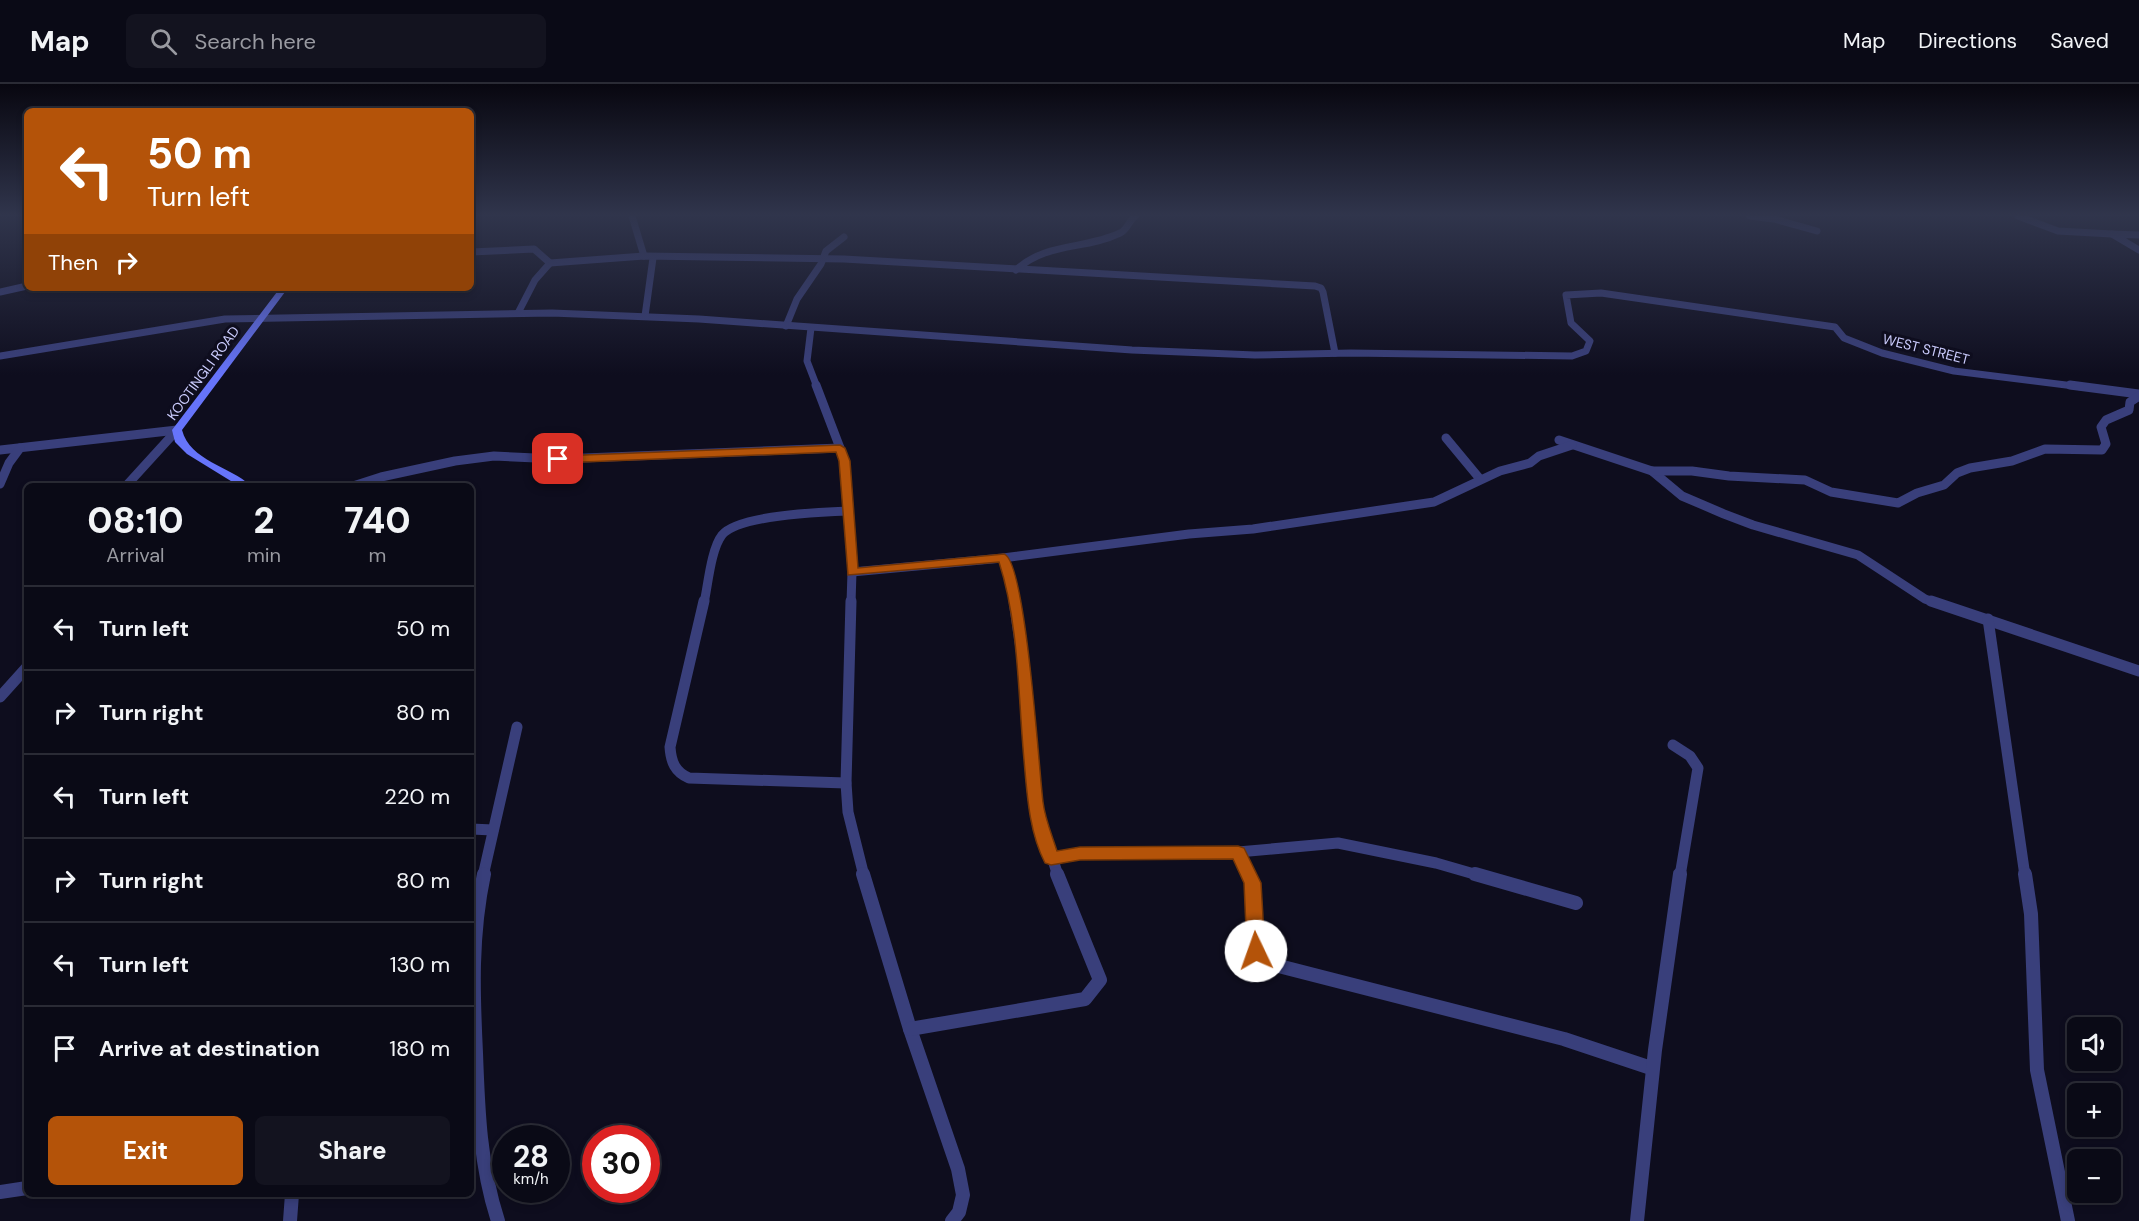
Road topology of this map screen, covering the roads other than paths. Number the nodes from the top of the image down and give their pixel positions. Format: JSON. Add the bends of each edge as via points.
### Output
{"nodes":[{"id":1,"x":543,"y":269,"type":"edge"},
{"id":2,"x":651,"y":269,"type":"edge"},
{"id":3,"x":817,"y":269,"type":"edge"},
{"id":4,"x":999,"y":269,"type":"edge"},
{"id":5,"x":1016,"y":270,"type":"joint"},
{"id":6,"x":24,"y":287,"type":"edge"},
{"id":7,"x":282,"y":291,"type":"edge"},
{"id":8,"x":0,"y":292,"type":"edge"},
{"id":9,"x":518,"y":313,"type":"junction"},
{"id":10,"x":645,"y":316,"type":"junction"},
{"id":11,"x":260,"y":318,"type":"junction"},
{"id":12,"x":786,"y":326,"type":"junction"},
{"id":13,"x":811,"y":328,"type":"junction"},
{"id":14,"x":1335,"y":353,"type":"junction"},
{"id":15,"x":0,"y":356,"type":"edge"},
{"id":16,"x":2139,"y":395,"type":"edge"},
{"id":17,"x":177,"y":430,"type":"junction"},
{"id":18,"x":1446,"y":438,"type":"dead end"},
{"id":19,"x":1559,"y":440,"type":"dead end"},
{"id":20,"x":1572,"y":445,"type":"junction"},
{"id":21,"x":20,"y":448,"type":"junction"},
{"id":22,"x":840,"y":448,"type":"junction"},
{"id":23,"x":0,"y":450,"type":"edge"},
{"id":24,"x":1652,"y":471,"type":"junction"},
{"id":25,"x":1480,"y":479,"type":"junction"},
{"id":26,"x":129,"y":483,"type":"edge"},
{"id":27,"x":241,"y":483,"type":"edge"},
{"id":28,"x":362,"y":483,"type":"edge"},
{"id":29,"x":0,"y":484,"type":"edge"},
{"id":30,"x":849,"y":511,"type":"junction"},
{"id":31,"x":1004,"y":558,"type":"junction"},
{"id":32,"x":852,"y":572,"type":"junction"},
{"id":33,"x":1988,"y":619,"type":"junction"},
{"id":34,"x":24,"y":670,"type":"edge"},
{"id":35,"x":2139,"y":671,"type":"edge"},
{"id":36,"x":0,"y":698,"type":"edge"},
{"id":37,"x":517,"y":727,"type":"dead end"},
{"id":38,"x":1673,"y":745,"type":"dead end"},
{"id":39,"x":846,"y":783,"type":"junction"},
{"id":40,"x":474,"y":829,"type":"edge"},
{"id":41,"x":493,"y":830,"type":"junction"},
{"id":42,"x":1238,"y":852,"type":"junction"},
{"id":43,"x":1051,"y":859,"type":"junction"},
{"id":44,"x":1576,"y":903,"type":"dead end"},
{"id":45,"x":910,"y":1029,"type":"junction"},
{"id":46,"x":1651,"y":1068,"type":"junction"},
{"id":47,"x":24,"y":1188,"type":"edge"},
{"id":48,"x":0,"y":1192,"type":"edge"},
{"id":49,"x":292,"y":1197,"type":"edge"},
{"id":50,"x":290,"y":1221,"type":"edge"},
{"id":51,"x":498,"y":1221,"type":"edge"},
{"id":52,"x":952,"y":1221,"type":"edge"},
{"id":53,"x":1637,"y":1221,"type":"edge"},
{"id":54,"x":2068,"y":1221,"type":"edge"}],
"edges":[{"from":1,"to":9,"type":"street"},
{"from":2,"to":10,"type":"street"},
{"from":3,"to":12,"type":"street","via":[[797,299]]},
{"from":4,"to":5,"type":"street"},
{"from":5,"to":14,"type":"street","via":[[1315,286],[1323,292]]},
{"from":6,"to":8,"type":"street"},
{"from":7,"to":11,"type":"street","name":"KOOTINGLI ROAD"},
{"from":9,"to":10,"type":"street"},
{"from":9,"to":11,"type":"street"},
{"from":10,"to":12,"type":"street"},
{"from":11,"to":15,"type":"street","via":[[188,324]]},
{"from":11,"to":17,"type":"street","name":"KOOTINGLI ROAD"},
{"from":12,"to":13,"type":"street"},
{"from":13,"to":14,"type":"street","via":[[1132,350],[1255,355]]},
{"from":13,"to":22,"type":"street","via":[[807,361]]},
{"from":14,"to":16,"type":"street","name":"WEST STREET","via":[[1572,356],[1586,351],[1590,341],[1571,323],[1566,296],[1601,293],[1822,324],[1888,356],[1954,371]]},
{"from":16,"to":24,"type":"street","via":[[2130,402],[2129,410],[2106,420],[2101,427],[2106,444],[2102,450],[2045,449],[2012,461],[1970,468],[1944,485],[1898,503],[1831,492],[1805,480]]},
{"from":17,"to":21,"type":"street"},
{"from":17,"to":26,"type":"street"},
{"from":17,"to":27,"type":"street","name":"KOOTINGLI ROAD","via":[[180,442],[190,452]]},
{"from":18,"to":25,"type":"street"},
{"from":19,"to":20,"type":"street"},
{"from":20,"to":24,"type":"street"},
{"from":20,"to":25,"type":"street"},
{"from":21,"to":23,"type":"street"},
{"from":21,"to":29,"type":"street"},
{"from":22,"to":28,"type":"street","via":[[558,459],[494,456]]},
{"from":22,"to":30,"type":"street","via":[[845,461]]},
{"from":24,"to":33,"type":"street","via":[[1682,496],[1754,525],[1858,555],[1925,599]]},
{"from":25,"to":31,"type":"street","via":[[1434,502],[1253,529]]},
{"from":30,"to":32,"type":"street"},
{"from":30,"to":39,"type":"street","via":[[805,513],[738,524],[723,534],[670,747],[672,765],[689,778]]},
{"from":31,"to":32,"type":"street"},
{"from":31,"to":43,"type":"street","via":[[1021,646],[1036,805]]},
{"from":32,"to":39,"type":"street"},
{"from":33,"to":35,"type":"street"},
{"from":33,"to":54,"type":"street","via":[[2031,914],[2037,1070]]},
{"from":34,"to":36,"type":"street"},
{"from":37,"to":41,"type":"street"},
{"from":38,"to":46,"type":"street","via":[[1690,756],[1698,768]]},
{"from":39,"to":45,"type":"street","via":[[860,864]]},
{"from":40,"to":41,"type":"street"},
{"from":41,"to":51,"type":"street","via":[[474,930],[474,1010],[482,1149],[488,1192]]},
{"from":42,"to":43,"type":"street","via":[[1080,854]]},
{"from":42,"to":44,"type":"street","via":[[1338,843],[1436,863]]},
{"from":42,"to":46,"type":"street","via":[[1253,883],[1256,951],[1263,962],[1564,1039]]},
{"from":43,"to":45,"type":"street","via":[[1100,980],[1085,999]]},
{"from":45,"to":52,"type":"street","via":[[958,1169],[963,1195]]},
{"from":46,"to":53,"type":"street"},
{"from":47,"to":48,"type":"street"},
{"from":49,"to":50,"type":"street"}]}
